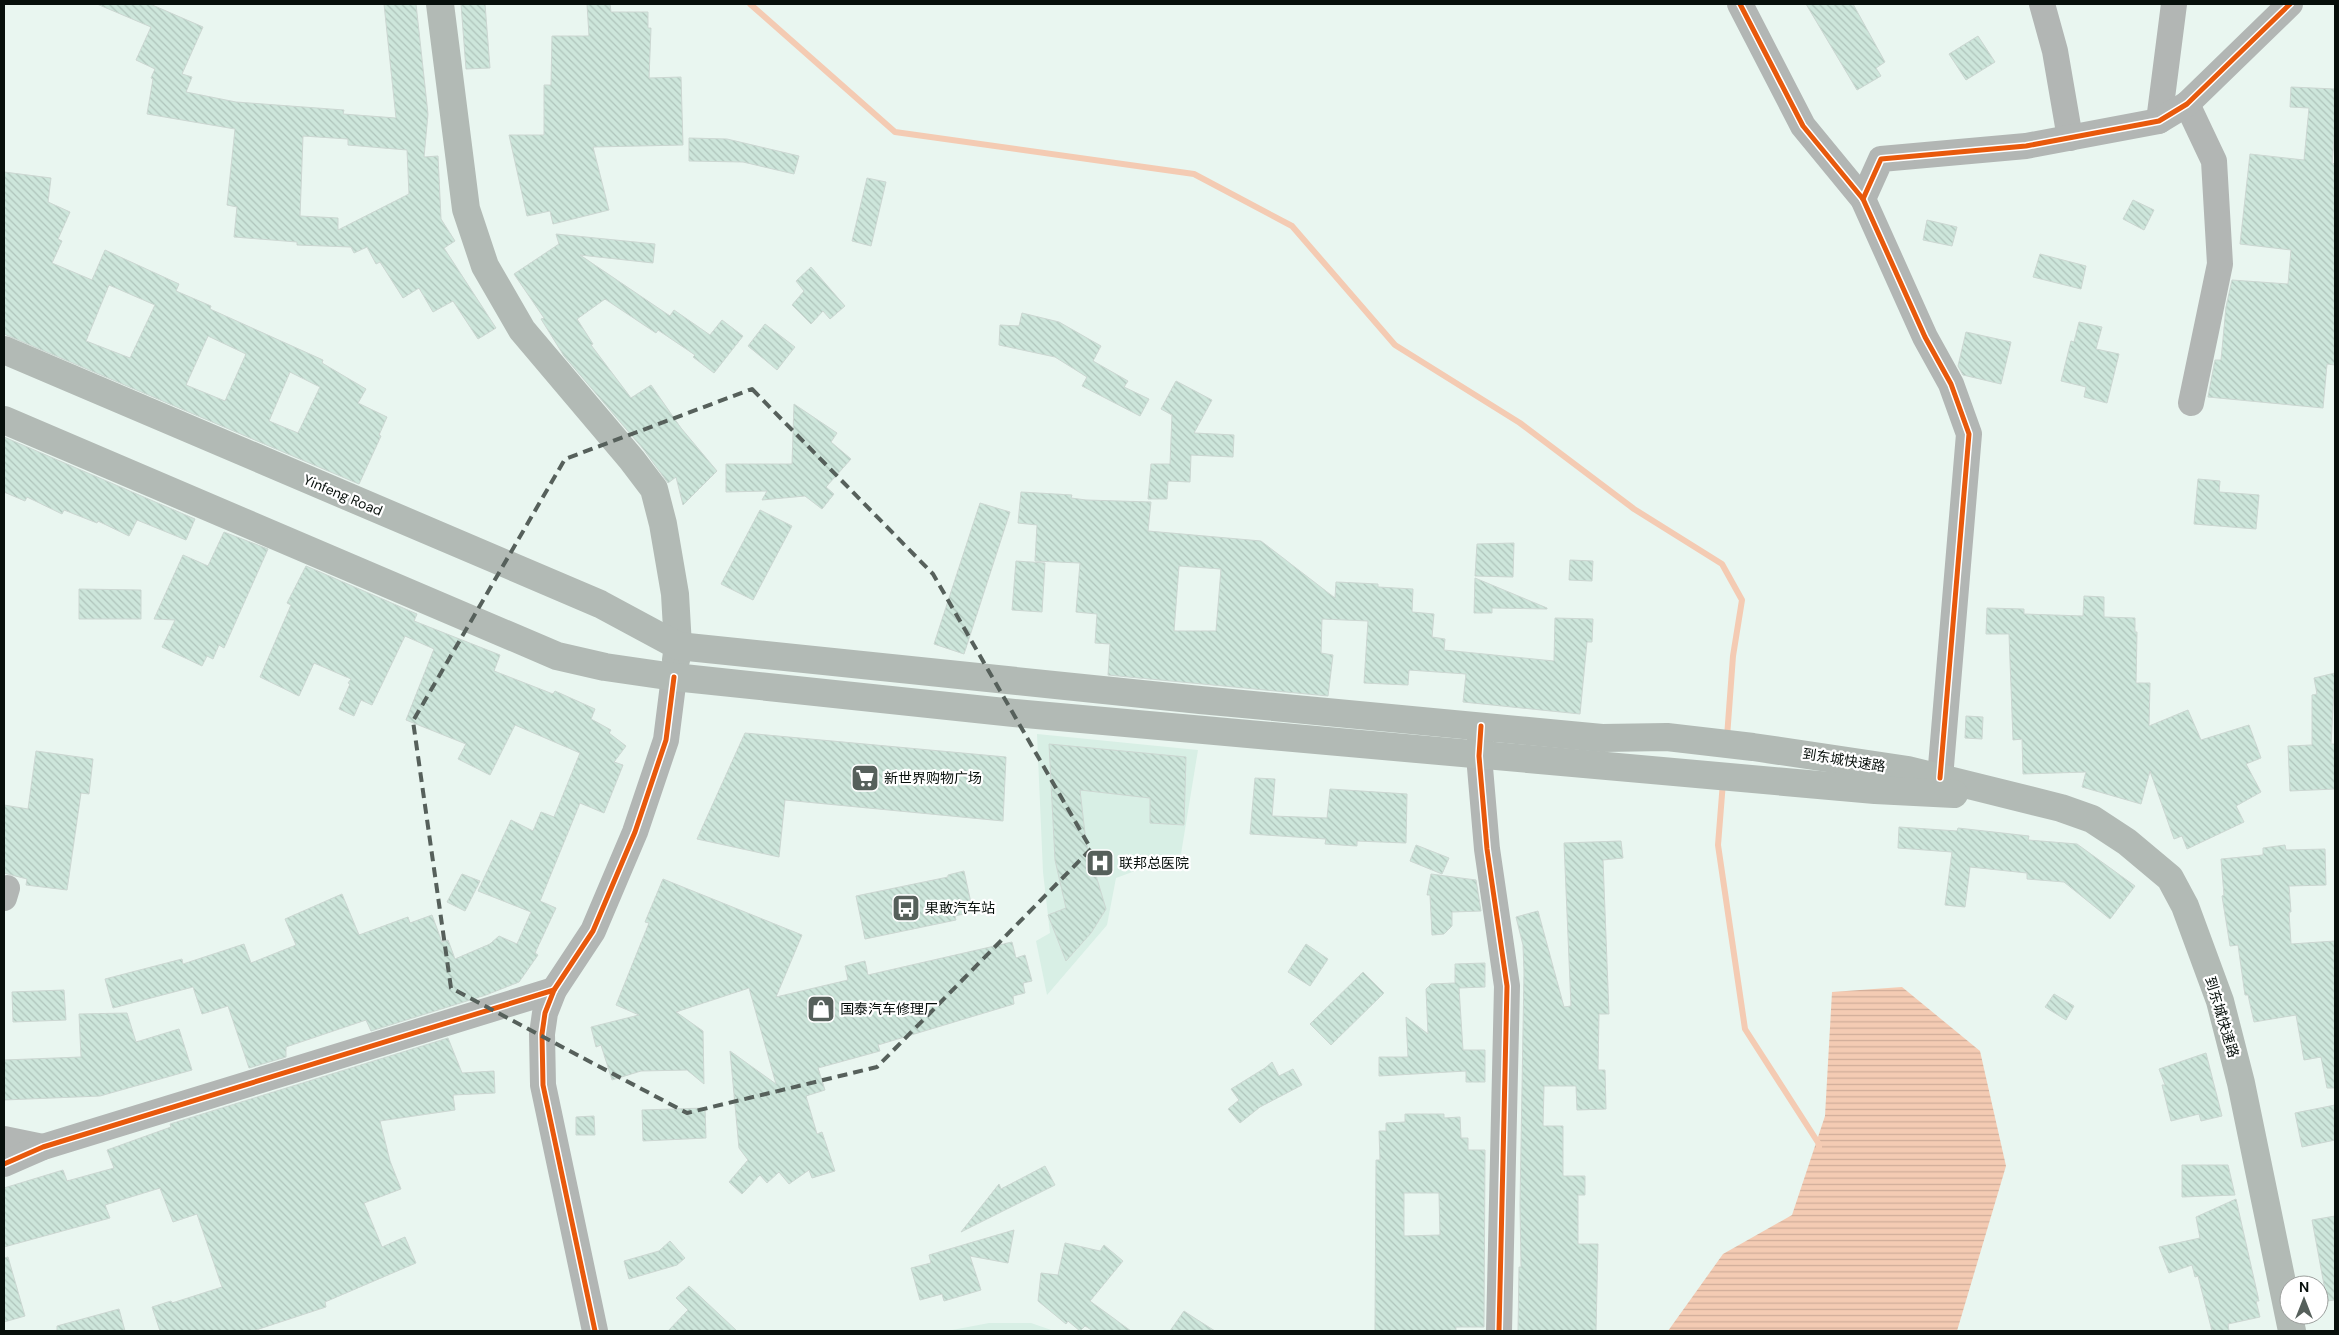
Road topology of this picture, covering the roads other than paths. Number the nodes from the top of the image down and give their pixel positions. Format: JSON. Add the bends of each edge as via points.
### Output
{"nodes":[{"id":1,"x":440,"y":4,"type":"edge"},
{"id":2,"x":1740,"y":4,"type":"edge"},
{"id":3,"x":2042,"y":4,"type":"edge"},
{"id":4,"x":2174,"y":4,"type":"edge"},
{"id":5,"x":2290,"y":4,"type":"edge"},
{"id":6,"x":2188,"y":104,"type":"junction"},
{"id":7,"x":2159,"y":121,"type":"junction"},
{"id":8,"x":2070,"y":138,"type":"junction"},
{"id":9,"x":1863,"y":199,"type":"junction"},
{"id":10,"x":4,"y":350,"type":"edge"},
{"id":11,"x":2191,"y":403,"type":"dead end"},
{"id":12,"x":4,"y":420,"type":"edge"},
{"id":13,"x":678,"y":646,"type":"junction"},
{"id":14,"x":674,"y":677,"type":"junction"},
{"id":15,"x":1481,"y":726,"type":"junction"},
{"id":16,"x":1479,"y":756,"type":"junction"},
{"id":17,"x":1940,"y":778,"type":"junction"},
{"id":18,"x":2019,"y":797,"type":"junction"},
{"id":19,"x":554,"y":990,"type":"junction"},
{"id":20,"x":4,"y":1139,"type":"edge"},
{"id":21,"x":43,"y":1147,"type":"junction"},
{"id":22,"x":4,"y":1164,"type":"edge"},
{"id":23,"x":595,"y":1331,"type":"edge"},
{"id":24,"x":1499,"y":1331,"type":"edge"},
{"id":25,"x":2292,"y":1331,"type":"edge"}],
"edges":[{"from":1,"to":13,"type":"main road","via":[[466,209],[485,266],[522,330],[654,489],[675,594]]},
{"from":2,"to":9,"type":"street","via":[[1804,126]]},
{"from":3,"to":8,"type":"street","via":[[2055,51]]},
{"from":4,"to":7,"type":"street"},
{"from":5,"to":6,"type":"street"},
{"from":6,"to":7,"type":"street"},
{"from":6,"to":11,"type":"street","via":[[2214,161],[2220,264]]},
{"from":7,"to":8,"type":"street"},
{"from":8,"to":9,"type":"street","via":[[2026,146],[1881,159]]},
{"from":9,"to":17,"type":"street","via":[[1925,337],[1950,384],[1969,434]]},
{"from":10,"to":13,"type":"main road","name":"Yinfeng Road","via":[[600,604]]},
{"from":12,"to":14,"type":"main road","via":[[557,656]]},
{"from":13,"to":14,"type":"main road"},
{"from":13,"to":15,"type":"main road","name":"到东城快速路"},
{"from":14,"to":16,"type":"main road","name":"到东城快速路","via":[[1014,713]]},
{"from":14,"to":19,"type":"street","via":[[666,740],[635,832],[594,931]]},
{"from":15,"to":16,"type":"street"},
{"from":15,"to":17,"type":"main road","name":"到东城快速路","via":[[1602,738],[1667,737],[1908,770]]},
{"from":16,"to":18,"type":"main road","name":"到东城快速路","via":[[1875,790]]},
{"from":16,"to":24,"type":"street","via":[[1507,986]]},
{"from":17,"to":18,"type":"main road","name":"到东城快速路"},
{"from":18,"to":25,"type":"main road","name":"到东城快速路","via":[[2092,820],[2127,842],[2170,878],[2185,906],[2220,1001],[2241,1083]]},
{"from":19,"to":21,"type":"street"},
{"from":19,"to":23,"type":"street","via":[[545,1013],[542,1034],[543,1085]]},
{"from":20,"to":21,"type":"street"},
{"from":21,"to":22,"type":"street"}]}
